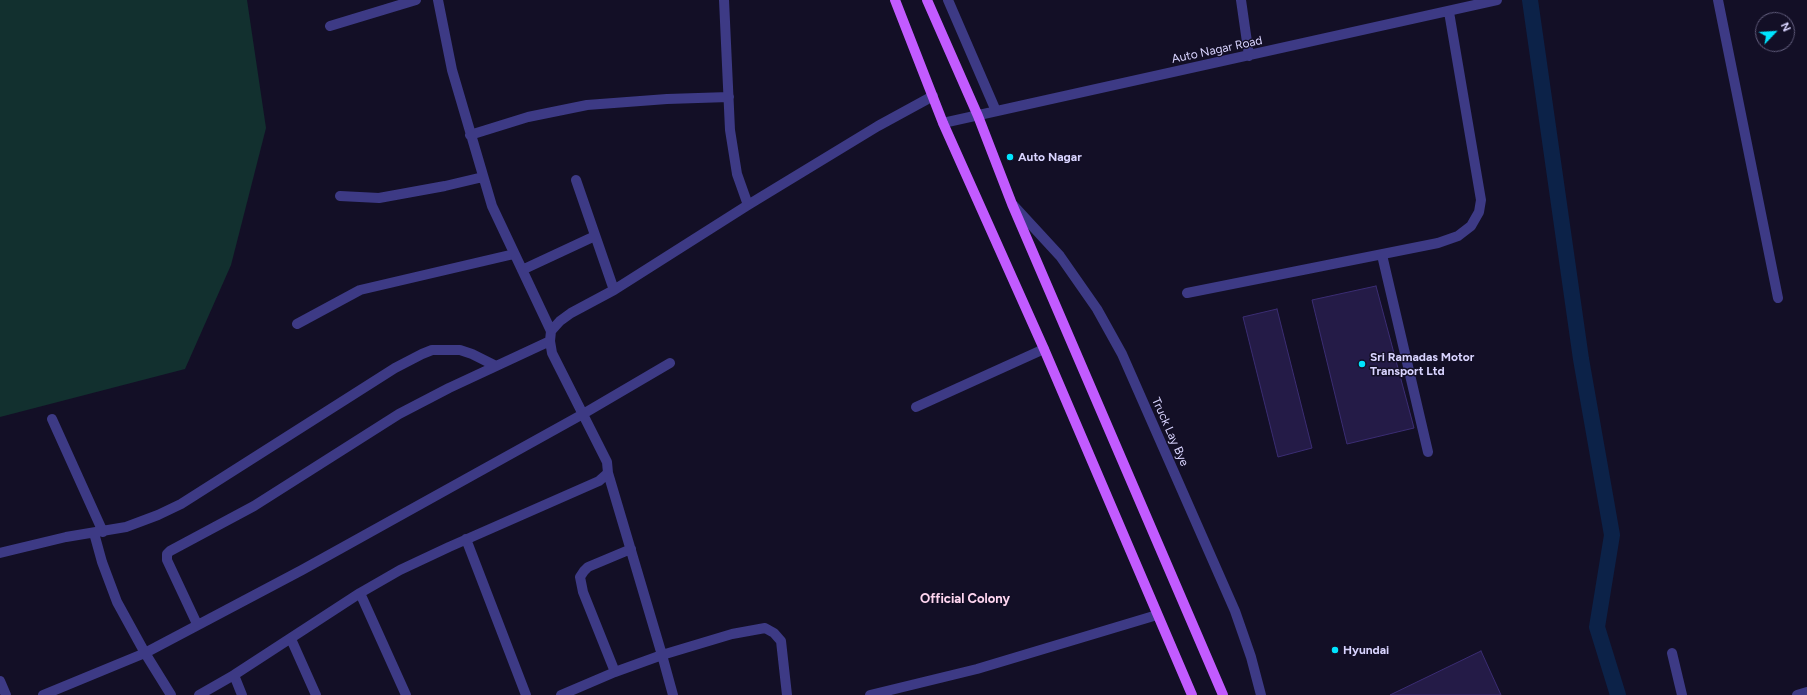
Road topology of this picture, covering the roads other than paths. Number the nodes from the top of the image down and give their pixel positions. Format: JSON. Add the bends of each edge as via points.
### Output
{"nodes":[{"id":1,"x":416,"y":0,"type":"edge"},
{"id":2,"x":438,"y":0,"type":"edge"},
{"id":3,"x":724,"y":0,"type":"edge"},
{"id":4,"x":895,"y":0,"type":"edge"},
{"id":5,"x":927,"y":0,"type":"edge"},
{"id":6,"x":948,"y":0,"type":"edge"},
{"id":7,"x":1241,"y":0,"type":"edge"},
{"id":8,"x":1497,"y":0,"type":"edge"},
{"id":9,"x":1718,"y":0,"type":"edge"},
{"id":10,"x":1450,"y":12,"type":"junction"},
{"id":11,"x":330,"y":26,"type":"dead end"},
{"id":12,"x":1249,"y":56,"type":"junction"},
{"id":13,"x":933,"y":96,"type":"junction"},
{"id":14,"x":729,"y":97,"type":"junction"},
{"id":15,"x":996,"y":111,"type":"junction"},
{"id":16,"x":978,"y":116,"type":"junction"},
{"id":17,"x":943,"y":123,"type":"junction"},
{"id":18,"x":470,"y":136,"type":"junction"},
{"id":19,"x":483,"y":177,"type":"junction"},
{"id":20,"x":576,"y":180,"type":"dead end"},
{"id":21,"x":340,"y":196,"type":"dead end"},
{"id":22,"x":1012,"y":204,"type":"junction"},
{"id":23,"x":748,"y":205,"type":"junction"},
{"id":24,"x":595,"y":236,"type":"junction"},
{"id":25,"x":514,"y":254,"type":"junction"},
{"id":26,"x":1382,"y":254,"type":"junction"},
{"id":27,"x":522,"y":270,"type":"junction"},
{"id":28,"x":614,"y":290,"type":"junction"},
{"id":29,"x":1188,"y":293,"type":"dead end"},
{"id":30,"x":1778,"y":298,"type":"dead end"},
{"id":31,"x":296,"y":324,"type":"dead end"},
{"id":32,"x":551,"y":336,"type":"junction"},
{"id":33,"x":1044,"y":350,"type":"junction"},
{"id":34,"x":670,"y":363,"type":"dead end"},
{"id":35,"x":496,"y":366,"type":"junction"},
{"id":36,"x":916,"y":407,"type":"dead end"},
{"id":37,"x":583,"y":414,"type":"junction"},
{"id":38,"x":52,"y":420,"type":"dead end"},
{"id":39,"x":1428,"y":452,"type":"dead end"},
{"id":40,"x":608,"y":473,"type":"junction"},
{"id":41,"x":98,"y":532,"type":"junction"},
{"id":42,"x":466,"y":539,"type":"junction"},
{"id":43,"x":631,"y":549,"type":"junction"},
{"id":44,"x":0,"y":553,"type":"edge"},
{"id":45,"x":360,"y":593,"type":"junction"},
{"id":46,"x":1157,"y":615,"type":"junction"},
{"id":47,"x":197,"y":624,"type":"junction"},
{"id":48,"x":292,"y":639,"type":"junction"},
{"id":49,"x":144,"y":653,"type":"junction"},
{"id":50,"x":1672,"y":653,"type":"dead end"},
{"id":51,"x":662,"y":655,"type":"junction"},
{"id":52,"x":615,"y":672,"type":"junction"},
{"id":53,"x":234,"y":675,"type":"junction"},
{"id":54,"x":0,"y":680,"type":"edge"},
{"id":55,"x":1807,"y":692,"type":"edge"},
{"id":56,"x":887,"y":694,"type":"edge"},
{"id":57,"x":6,"y":695,"type":"edge"},
{"id":58,"x":43,"y":695,"type":"edge"},
{"id":59,"x":171,"y":695,"type":"edge"},
{"id":60,"x":199,"y":695,"type":"edge"},
{"id":61,"x":242,"y":695,"type":"edge"},
{"id":62,"x":316,"y":695,"type":"edge"},
{"id":63,"x":406,"y":695,"type":"edge"},
{"id":64,"x":526,"y":695,"type":"edge"},
{"id":65,"x":561,"y":695,"type":"edge"},
{"id":66,"x":673,"y":695,"type":"edge"},
{"id":67,"x":787,"y":695,"type":"edge"},
{"id":68,"x":870,"y":695,"type":"edge"},
{"id":69,"x":1192,"y":695,"type":"edge"},
{"id":70,"x":1223,"y":695,"type":"edge"},
{"id":71,"x":1261,"y":695,"type":"edge"},
{"id":72,"x":1682,"y":695,"type":"edge"},
{"id":73,"x":1797,"y":695,"type":"edge"}],
"edges":[{"from":1,"to":11,"type":"street"},
{"from":2,"to":18,"type":"street","via":[[452,70]]},
{"from":3,"to":14,"type":"street"},
{"from":4,"to":13,"type":"main road"},
{"from":5,"to":16,"type":"main road"},
{"from":6,"to":15,"type":"street"},
{"from":7,"to":12,"type":"street"},
{"from":8,"to":10,"type":"street","name":"Auto Nagar Road"},
{"from":9,"to":30,"type":"street"},
{"from":10,"to":12,"type":"street","name":"Auto Nagar Road"},
{"from":10,"to":26,"type":"street","via":[[1480,192],[1479,212],[1471,226],[1458,236],[1438,243]]},
{"from":12,"to":15,"type":"street","name":"Auto Nagar Road"},
{"from":13,"to":17,"type":"main road"},
{"from":13,"to":23,"type":"street","via":[[878,126]]},
{"from":14,"to":18,"type":"street","via":[[587,105],[528,117]]},
{"from":14,"to":23,"type":"street","via":[[733,152]]},
{"from":15,"to":16,"type":"street","name":"Auto Nagar Road"},
{"from":16,"to":17,"type":"street","name":"Auto Nagar Road"},
{"from":16,"to":22,"type":"main road"},
{"from":17,"to":33,"type":"main road"},
{"from":18,"to":19,"type":"street"},
{"from":19,"to":21,"type":"street","via":[[379,198]]},
{"from":19,"to":25,"type":"street","via":[[492,206]]},
{"from":20,"to":24,"type":"street"},
{"from":22,"to":70,"type":"main road"},
{"from":22,"to":71,"type":"street","name":"Truck Lay Bye","via":[[1060,256],[1097,309],[1122,354],[1235,611]]},
{"from":23,"to":28,"type":"street"},
{"from":24,"to":27,"type":"street"},
{"from":24,"to":28,"type":"street"},
{"from":25,"to":27,"type":"street"},
{"from":25,"to":31,"type":"street","via":[[360,290]]},
{"from":26,"to":29,"type":"street"},
{"from":26,"to":39,"type":"street"},
{"from":27,"to":32,"type":"street"},
{"from":28,"to":32,"type":"street","via":[[560,321]]},
{"from":32,"to":35,"type":"street"},
{"from":32,"to":37,"type":"street","via":[[552,353]]},
{"from":33,"to":36,"type":"street"},
{"from":33,"to":46,"type":"main road"},
{"from":34,"to":37,"type":"street"},
{"from":35,"to":41,"type":"street","via":[[460,350],[432,350],[422,354],[395,368],[181,504],[132,525]]},
{"from":35,"to":47,"type":"street","via":[[399,414],[254,506],[167,554],[167,560]]},
{"from":37,"to":40,"type":"street","via":[[607,462]]},
{"from":37,"to":47,"type":"street","via":[[302,570]]},
{"from":38,"to":41,"type":"street"},
{"from":40,"to":42,"type":"street","via":[[599,481]]},
{"from":40,"to":43,"type":"street"},
{"from":41,"to":44,"type":"street"},
{"from":41,"to":49,"type":"street","via":[[102,562],[117,602]]},
{"from":42,"to":45,"type":"street","via":[[400,570]]},
{"from":42,"to":64,"type":"street"},
{"from":43,"to":51,"type":"street"},
{"from":43,"to":52,"type":"street","via":[[588,567],[580,577],[583,592]]},
{"from":45,"to":48,"type":"street"},
{"from":45,"to":63,"type":"street"},
{"from":46,"to":56,"type":"street"},
{"from":46,"to":69,"type":"main road"},
{"from":47,"to":49,"type":"street"},
{"from":48,"to":53,"type":"street"},
{"from":48,"to":62,"type":"street"},
{"from":49,"to":58,"type":"street"},
{"from":49,"to":59,"type":"street"},
{"from":50,"to":72,"type":"street"},
{"from":51,"to":52,"type":"street"},
{"from":51,"to":66,"type":"street"},
{"from":51,"to":67,"type":"street","via":[[739,632],[765,628],[781,641]]},
{"from":52,"to":65,"type":"street"},
{"from":53,"to":60,"type":"street"},
{"from":53,"to":61,"type":"street"},
{"from":54,"to":57,"type":"street"},
{"from":55,"to":73,"type":"street"},
{"from":56,"to":68,"type":"street"}]}
